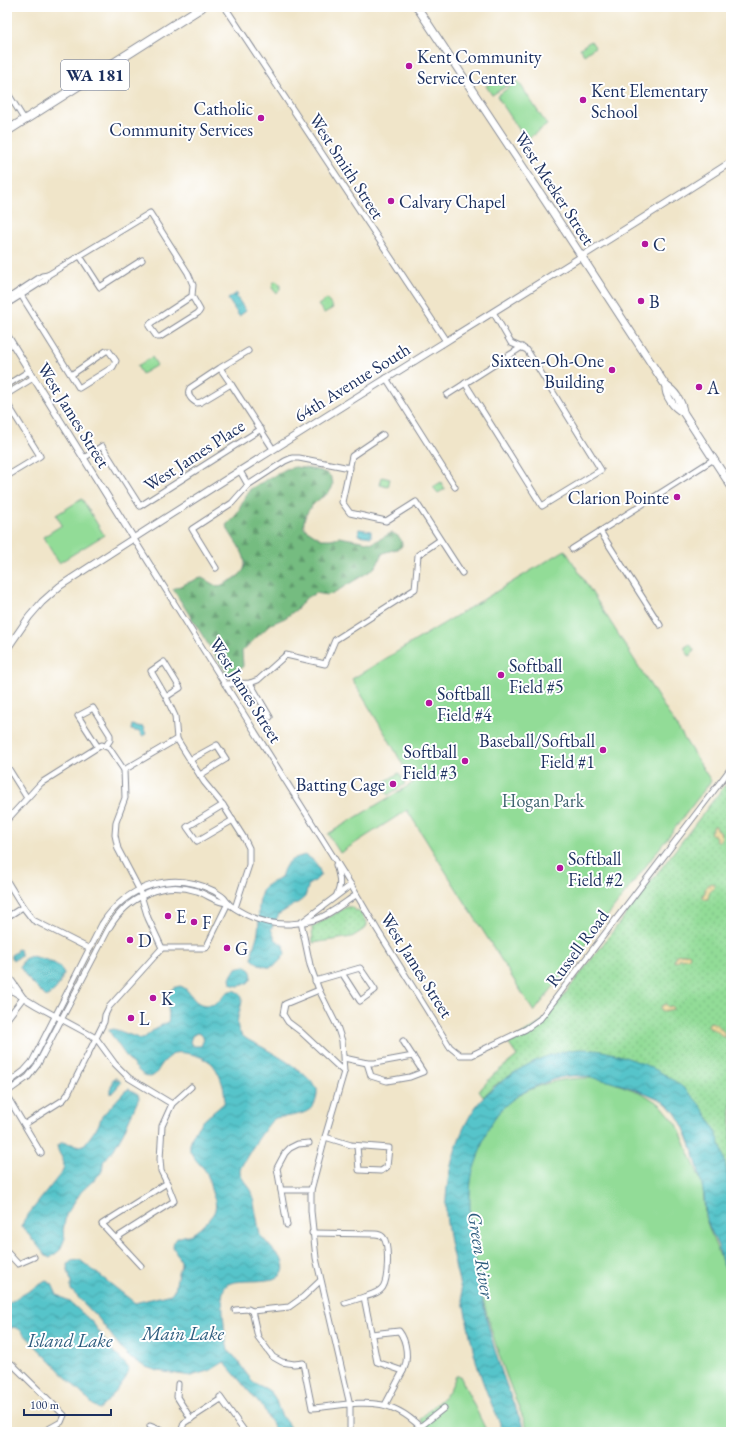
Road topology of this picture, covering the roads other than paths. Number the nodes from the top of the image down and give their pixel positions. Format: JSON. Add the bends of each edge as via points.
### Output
{"nodes":[{"id":1,"x":202,"y":7,"type":"edge"},
{"id":2,"x":225,"y":7,"type":"edge"},
{"id":3,"x":417,"y":7,"type":"edge"},
{"id":4,"x":7,"y":92,"type":"edge"},
{"id":5,"x":24,"y":120,"type":"junction"},
{"id":6,"x":7,"y":130,"type":"edge"},
{"id":7,"x":731,"y":162,"type":"edge"},
{"id":8,"x":80,"y":256,"type":"junction"},
{"id":9,"x":582,"y":257,"type":"junction"},
{"id":10,"x":142,"y":260,"type":"dead end"},
{"id":11,"x":20,"y":293,"type":"junction"},
{"id":12,"x":192,"y":296,"type":"junction"},
{"id":13,"x":7,"y":298,"type":"edge"},
{"id":14,"x":7,"y":304,"type":"edge"},
{"id":15,"x":492,"y":312,"type":"junction"},
{"id":16,"x":7,"y":335,"type":"edge"},
{"id":17,"x":446,"y":341,"type":"junction"},
{"id":18,"x":522,"y":347,"type":"junction"},
{"id":19,"x":248,"y":351,"type":"dead end"},
{"id":20,"x":220,"y":368,"type":"junction"},
{"id":21,"x":29,"y":371,"type":"junction"},
{"id":22,"x":71,"y":374,"type":"junction"},
{"id":23,"x":33,"y":378,"type":"junction"},
{"id":24,"x":386,"y":378,"type":"junction"},
{"id":25,"x":466,"y":383,"type":"junction"},
{"id":26,"x":231,"y":384,"type":"junction"},
{"id":27,"x":7,"y":385,"type":"edge"},
{"id":28,"x":7,"y":394,"type":"edge"},
{"id":29,"x":447,"y":395,"type":"dead end"},
{"id":30,"x":7,"y":403,"type":"edge"},
{"id":31,"x":260,"y":429,"type":"junction"},
{"id":32,"x":383,"y":435,"type":"dead end"},
{"id":33,"x":273,"y":449,"type":"junction"},
{"id":34,"x":84,"y":458,"type":"junction"},
{"id":35,"x":714,"y":459,"type":"junction"},
{"id":36,"x":350,"y":468,"type":"junction"},
{"id":37,"x":240,"y":471,"type":"junction"},
{"id":38,"x":7,"y":476,"type":"edge"},
{"id":39,"x":248,"y":485,"type":"junction"},
{"id":40,"x":731,"y":486,"type":"edge"},
{"id":41,"x":455,"y":487,"type":"dead end"},
{"id":42,"x":600,"y":531,"type":"junction"},
{"id":43,"x":134,"y":539,"type":"junction"},
{"id":44,"x":440,"y":540,"type":"junction"},
{"id":45,"x":572,"y":549,"type":"dead end"},
{"id":46,"x":216,"y":568,"type":"dead end"},
{"id":47,"x":462,"y":573,"type":"dead end"},
{"id":48,"x":660,"y":625,"type":"dead end"},
{"id":49,"x":7,"y":649,"type":"edge"},
{"id":50,"x":250,"y":683,"type":"junction"},
{"id":51,"x":226,"y":684,"type":"junction"},
{"id":52,"x":166,"y":697,"type":"junction"},
{"id":53,"x":270,"y":717,"type":"dead end"},
{"id":54,"x":177,"y":739,"type":"junction"},
{"id":55,"x":106,"y":746,"type":"junction"},
{"id":56,"x":98,"y":747,"type":"junction"},
{"id":57,"x":190,"y":760,"type":"junction"},
{"id":58,"x":7,"y":766,"type":"edge"},
{"id":59,"x":731,"y":768,"type":"edge"},
{"id":60,"x":124,"y":770,"type":"junction"},
{"id":61,"x":200,"y":775,"type":"junction"},
{"id":62,"x":27,"y":798,"type":"junction"},
{"id":63,"x":222,"y":805,"type":"junction"},
{"id":64,"x":7,"y":820,"type":"edge"},
{"id":65,"x":233,"y":820,"type":"junction"},
{"id":66,"x":335,"y":860,"type":"junction"},
{"id":67,"x":7,"y":881,"type":"edge"},
{"id":68,"x":351,"y":885,"type":"junction"},
{"id":69,"x":139,"y":889,"type":"junction"},
{"id":70,"x":337,"y":895,"type":"junction"},
{"id":71,"x":356,"y":895,"type":"junction"},
{"id":72,"x":141,"y":896,"type":"junction"},
{"id":73,"x":228,"y":903,"type":"junction"},
{"id":74,"x":23,"y":907,"type":"junction"},
{"id":75,"x":235,"y":908,"type":"junction"},
{"id":76,"x":7,"y":917,"type":"edge"},
{"id":77,"x":301,"y":922,"type":"junction"},
{"id":78,"x":162,"y":948,"type":"junction"},
{"id":79,"x":90,"y":949,"type":"junction"},
{"id":80,"x":342,"y":973,"type":"junction"},
{"id":81,"x":7,"y":974,"type":"edge"},
{"id":82,"x":316,"y":981,"type":"junction"},
{"id":83,"x":7,"y":986,"type":"edge"},
{"id":84,"x":319,"y":990,"type":"junction"},
{"id":85,"x":24,"y":998,"type":"junction"},
{"id":86,"x":55,"y":1016,"type":"junction"},
{"id":87,"x":7,"y":1019,"type":"edge"},
{"id":88,"x":62,"y":1020,"type":"junction"},
{"id":89,"x":96,"y":1038,"type":"junction"},
{"id":90,"x":403,"y":1041,"type":"dead end"},
{"id":91,"x":413,"y":1056,"type":"junction"},
{"id":92,"x":463,"y":1056,"type":"joint"},
{"id":93,"x":344,"y":1058,"type":"junction"},
{"id":94,"x":367,"y":1063,"type":"junction"},
{"id":95,"x":344,"y":1072,"type":"junction"},
{"id":96,"x":7,"y":1084,"type":"edge"},
{"id":97,"x":191,"y":1087,"type":"dead end"},
{"id":98,"x":7,"y":1092,"type":"edge"},
{"id":99,"x":7,"y":1096,"type":"edge"},
{"id":100,"x":172,"y":1104,"type":"junction"},
{"id":101,"x":25,"y":1124,"type":"junction"},
{"id":102,"x":324,"y":1137,"type":"junction"},
{"id":103,"x":309,"y":1143,"type":"dead end"},
{"id":104,"x":357,"y":1146,"type":"junction"},
{"id":105,"x":41,"y":1152,"type":"dead end"},
{"id":106,"x":167,"y":1183,"type":"junction"},
{"id":107,"x":281,"y":1190,"type":"junction"},
{"id":108,"x":311,"y":1190,"type":"junction"},
{"id":109,"x":288,"y":1225,"type":"dead end"},
{"id":110,"x":312,"y":1233,"type":"junction"},
{"id":111,"x":116,"y":1238,"type":"junction"},
{"id":112,"x":7,"y":1252,"type":"edge"},
{"id":113,"x":34,"y":1257,"type":"dead end"},
{"id":114,"x":141,"y":1266,"type":"dead end"},
{"id":115,"x":320,"y":1281,"type":"junction"},
{"id":116,"x":364,"y":1297,"type":"junction"},
{"id":117,"x":345,"y":1303,"type":"dead end"},
{"id":118,"x":235,"y":1310,"type":"dead end"},
{"id":119,"x":252,"y":1311,"type":"junction"},
{"id":120,"x":371,"y":1334,"type":"junction"},
{"id":121,"x":7,"y":1370,"type":"edge"},
{"id":122,"x":403,"y":1371,"type":"junction"},
{"id":123,"x":178,"y":1384,"type":"dead end"},
{"id":124,"x":350,"y":1405,"type":"junction"},
{"id":125,"x":385,"y":1405,"type":"junction"},
{"id":126,"x":444,"y":1408,"type":"dead end"},
{"id":127,"x":191,"y":1419,"type":"junction"},
{"id":128,"x":150,"y":1426,"type":"dead end"},
{"id":129,"x":420,"y":1427,"type":"junction"},
{"id":130,"x":43,"y":1432,"type":"edge"},
{"id":131,"x":165,"y":1432,"type":"edge"},
{"id":132,"x":181,"y":1432,"type":"edge"},
{"id":133,"x":246,"y":1432,"type":"edge"},
{"id":134,"x":350,"y":1432,"type":"edge"},
{"id":135,"x":425,"y":1432,"type":"edge"}],
"edges":[{"from":1,"to":5,"type":"main road","number":"WA 181"},
{"from":2,"to":17,"type":"street","name":"West Smith Street"},
{"from":3,"to":9,"type":"main road","name":"West Meeker Street"},
{"from":4,"to":5,"type":"street"},
{"from":5,"to":6,"type":"main road","number":"WA 181"},
{"from":7,"to":9,"type":"street","name":"64th Avenue South"},
{"from":8,"to":10,"type":"street","via":[[100,287]]},
{"from":8,"to":11,"type":"street"},
{"from":8,"to":12,"type":"street","via":[[150,213],[188,273],[193,285]]},
{"from":9,"to":15,"type":"street","name":"64th Avenue South"},
{"from":9,"to":35,"type":"main road","name":"West Meeker Street","via":[[666,386],[672,389],[683,406],[683,412]]},
{"from":11,"to":13,"type":"street"},
{"from":11,"to":14,"type":"street"},
{"from":11,"to":22,"type":"street"},
{"from":12,"to":12,"type":"street","via":[[150,323],[157,337],[198,313],[200,310]]},
{"from":15,"to":17,"type":"street","name":"64th Avenue South"},
{"from":15,"to":18,"type":"street","via":[[511,343]]},
{"from":16,"to":21,"type":"street","name":"West James Street"},
{"from":17,"to":24,"type":"street","name":"64th Avenue South"},
{"from":18,"to":25,"type":"street"},
{"from":18,"to":25,"type":"street","via":[[527,350],[601,470],[542,506]]},
{"from":19,"to":20,"type":"street"},
{"from":20,"to":26,"type":"street"},
{"from":20,"to":26,"type":"street","via":[[188,390],[192,401],[201,402]]},
{"from":21,"to":23,"type":"street","name":"West James Street"},
{"from":21,"to":27,"type":"street"},
{"from":22,"to":22,"type":"street","via":[[79,388],[113,367],[116,361],[112,354],[106,351]]},
{"from":23,"to":28,"type":"street"},
{"from":23,"to":34,"type":"street","name":"West James Street"},
{"from":24,"to":33,"type":"street","name":"64th Avenue South"},
{"from":24,"to":41,"type":"street"},
{"from":25,"to":29,"type":"street"},
{"from":26,"to":31,"type":"street"},
{"from":30,"to":38,"type":"street","via":[[40,456]]},
{"from":31,"to":33,"type":"street"},
{"from":31,"to":34,"type":"street","name":"West James Place","via":[[140,506],[102,446]]},
{"from":32,"to":36,"type":"street","via":[[354,454]]},
{"from":33,"to":37,"type":"street","name":"64th Avenue South"},
{"from":34,"to":43,"type":"street","name":"West James Street"},
{"from":35,"to":40,"type":"main road","name":"West Meeker Street"},
{"from":35,"to":42,"type":"street"},
{"from":36,"to":39,"type":"street","via":[[292,458]]},
{"from":36,"to":44,"type":"street","via":[[342,502],[350,513],[386,521],[416,502]]},
{"from":37,"to":39,"type":"street"},
{"from":37,"to":43,"type":"street","name":"64th Avenue South"},
{"from":39,"to":46,"type":"street","via":[[232,503],[192,530]]},
{"from":42,"to":45,"type":"street"},
{"from":42,"to":48,"type":"street"},
{"from":43,"to":49,"type":"street","name":"64th Avenue South","via":[[60,586],[29,616]]},
{"from":43,"to":51,"type":"street","name":"West James Street"},
{"from":44,"to":47,"type":"street"},
{"from":44,"to":50,"type":"street","via":[[418,555],[415,589],[335,640],[325,664],[286,655],[264,676]]},
{"from":50,"to":51,"type":"street"},
{"from":50,"to":53,"type":"street"},
{"from":51,"to":66,"type":"street","name":"West James Street"},
{"from":52,"to":52,"type":"street","via":[[151,671],[164,662],[180,688]]},
{"from":52,"to":54,"type":"street","via":[[175,716]]},
{"from":54,"to":57,"type":"street"},
{"from":54,"to":60,"type":"street"},
{"from":55,"to":56,"type":"street"},
{"from":55,"to":56,"type":"street","via":[[110,735],[93,708],[78,716]]},
{"from":55,"to":60,"type":"street"},
{"from":56,"to":62,"type":"street","via":[[41,783]]},
{"from":57,"to":61,"type":"street"},
{"from":57,"to":61,"type":"street","via":[[217,744],[226,759]]},
{"from":58,"to":62,"type":"street"},
{"from":59,"to":92,"type":"street","name":"Russell Road","via":[[540,1020],[472,1055]]},
{"from":60,"to":69,"type":"street","via":[[125,798],[116,822],[115,835],[118,849]]},
{"from":61,"to":63,"type":"street"},
{"from":62,"to":64,"type":"street"},
{"from":63,"to":65,"type":"street"},
{"from":63,"to":65,"type":"street","via":[[188,827],[194,837],[197,841]]},
{"from":65,"to":75,"type":"street","via":[[249,848],[250,856]]},
{"from":66,"to":68,"type":"street","name":"West James Street"},
{"from":66,"to":70,"type":"street","via":[[340,882]]},
{"from":67,"to":74,"type":"street"},
{"from":68,"to":70,"type":"street"},
{"from":68,"to":71,"type":"street","name":"West James Street"},
{"from":69,"to":72,"type":"street"},
{"from":69,"to":73,"type":"street","via":[[163,882],[188,882],[216,892]]},
{"from":69,"to":79,"type":"street","via":[[112,910]]},
{"from":70,"to":77,"type":"street"},
{"from":71,"to":77,"type":"street","via":[[318,919]]},
{"from":71,"to":92,"type":"street","name":"West James Street","via":[[450,1047]]},
{"from":72,"to":73,"type":"street","via":[[161,889],[182,888],[202,893],[221,903]]},
{"from":72,"to":78,"type":"street"},
{"from":72,"to":88,"type":"street","via":[[126,906],[114,920]]},
{"from":73,"to":75,"type":"street"},
{"from":73,"to":78,"type":"street","via":[[206,948]]},
{"from":74,"to":76,"type":"street"},
{"from":74,"to":79,"type":"street","via":[[33,920]]},
{"from":75,"to":77,"type":"street","via":[[266,922]]},
{"from":77,"to":82,"type":"street"},
{"from":78,"to":89,"type":"street","via":[[109,1007]]},
{"from":79,"to":86,"type":"street"},
{"from":80,"to":80,"type":"street","via":[[360,968],[375,990],[360,1001]]},
{"from":80,"to":82,"type":"street"},
{"from":81,"to":85,"type":"street"},
{"from":82,"to":84,"type":"street"},
{"from":83,"to":85,"type":"street"},
{"from":84,"to":93,"type":"street","via":[[337,1026]]},
{"from":84,"to":95,"type":"street","via":[[285,1004],[282,1014]]},
{"from":85,"to":86,"type":"street"},
{"from":85,"to":87,"type":"street"},
{"from":86,"to":88,"type":"street"},
{"from":86,"to":96,"type":"street","via":[[32,1062]]},
{"from":88,"to":89,"type":"street"},
{"from":88,"to":98,"type":"street","via":[[35,1069]]},
{"from":89,"to":100,"type":"street","via":[[129,1078]]},
{"from":89,"to":101,"type":"street","via":[[68,1094],[63,1100]]},
{"from":90,"to":91,"type":"street"},
{"from":91,"to":94,"type":"street"},
{"from":91,"to":94,"type":"street","via":[[423,1072],[410,1078],[387,1081],[379,1079],[372,1076]]},
{"from":93,"to":94,"type":"street"},
{"from":93,"to":95,"type":"street"},
{"from":95,"to":102,"type":"street"},
{"from":97,"to":100,"type":"street"},
{"from":99,"to":101,"type":"street"},
{"from":100,"to":106,"type":"street","via":[[162,1126],[160,1143],[162,1170]]},
{"from":101,"to":105,"type":"street"},
{"from":102,"to":104,"type":"street"},
{"from":102,"to":108,"type":"street"},
{"from":103,"to":107,"type":"street","via":[[290,1148],[280,1160],[277,1168]]},
{"from":104,"to":104,"type":"street","via":[[390,1148],[387,1167],[381,1171],[358,1170]]},
{"from":106,"to":111,"type":"street","via":[[174,1201]]},
{"from":106,"to":111,"type":"street","via":[[102,1224]]},
{"from":107,"to":108,"type":"street"},
{"from":107,"to":109,"type":"street"},
{"from":108,"to":110,"type":"street"},
{"from":110,"to":115,"type":"street"},
{"from":110,"to":116,"type":"street","via":[[382,1236],[387,1257],[385,1282],[376,1293]]},
{"from":111,"to":114,"type":"street"},
{"from":112,"to":113,"type":"street","via":[[18,1264]]},
{"from":115,"to":119,"type":"street","via":[[289,1307]]},
{"from":115,"to":124,"type":"street"},
{"from":116,"to":117,"type":"street"},
{"from":116,"to":120,"type":"street"},
{"from":118,"to":119,"type":"street"},
{"from":119,"to":124,"type":"street","via":[[258,1337],[273,1357],[282,1362],[303,1363],[312,1408]]},
{"from":120,"to":122,"type":"street","via":[[377,1362]]},
{"from":120,"to":122,"type":"street","via":[[399,1331],[407,1355]]},
{"from":121,"to":130,"type":"street","via":[[12,1364],[64,1415],[61,1422]]},
{"from":122,"to":125,"type":"street"},
{"from":123,"to":127,"type":"street","via":[[177,1397]]},
{"from":124,"to":125,"type":"street"},
{"from":124,"to":134,"type":"street"},
{"from":125,"to":129,"type":"street","via":[[400,1410]]},
{"from":126,"to":129,"type":"street"},
{"from":127,"to":132,"type":"street","via":[[184,1423]]},
{"from":127,"to":133,"type":"street","via":[[220,1397]]},
{"from":128,"to":131,"type":"street"},
{"from":129,"to":135,"type":"street"}]}
